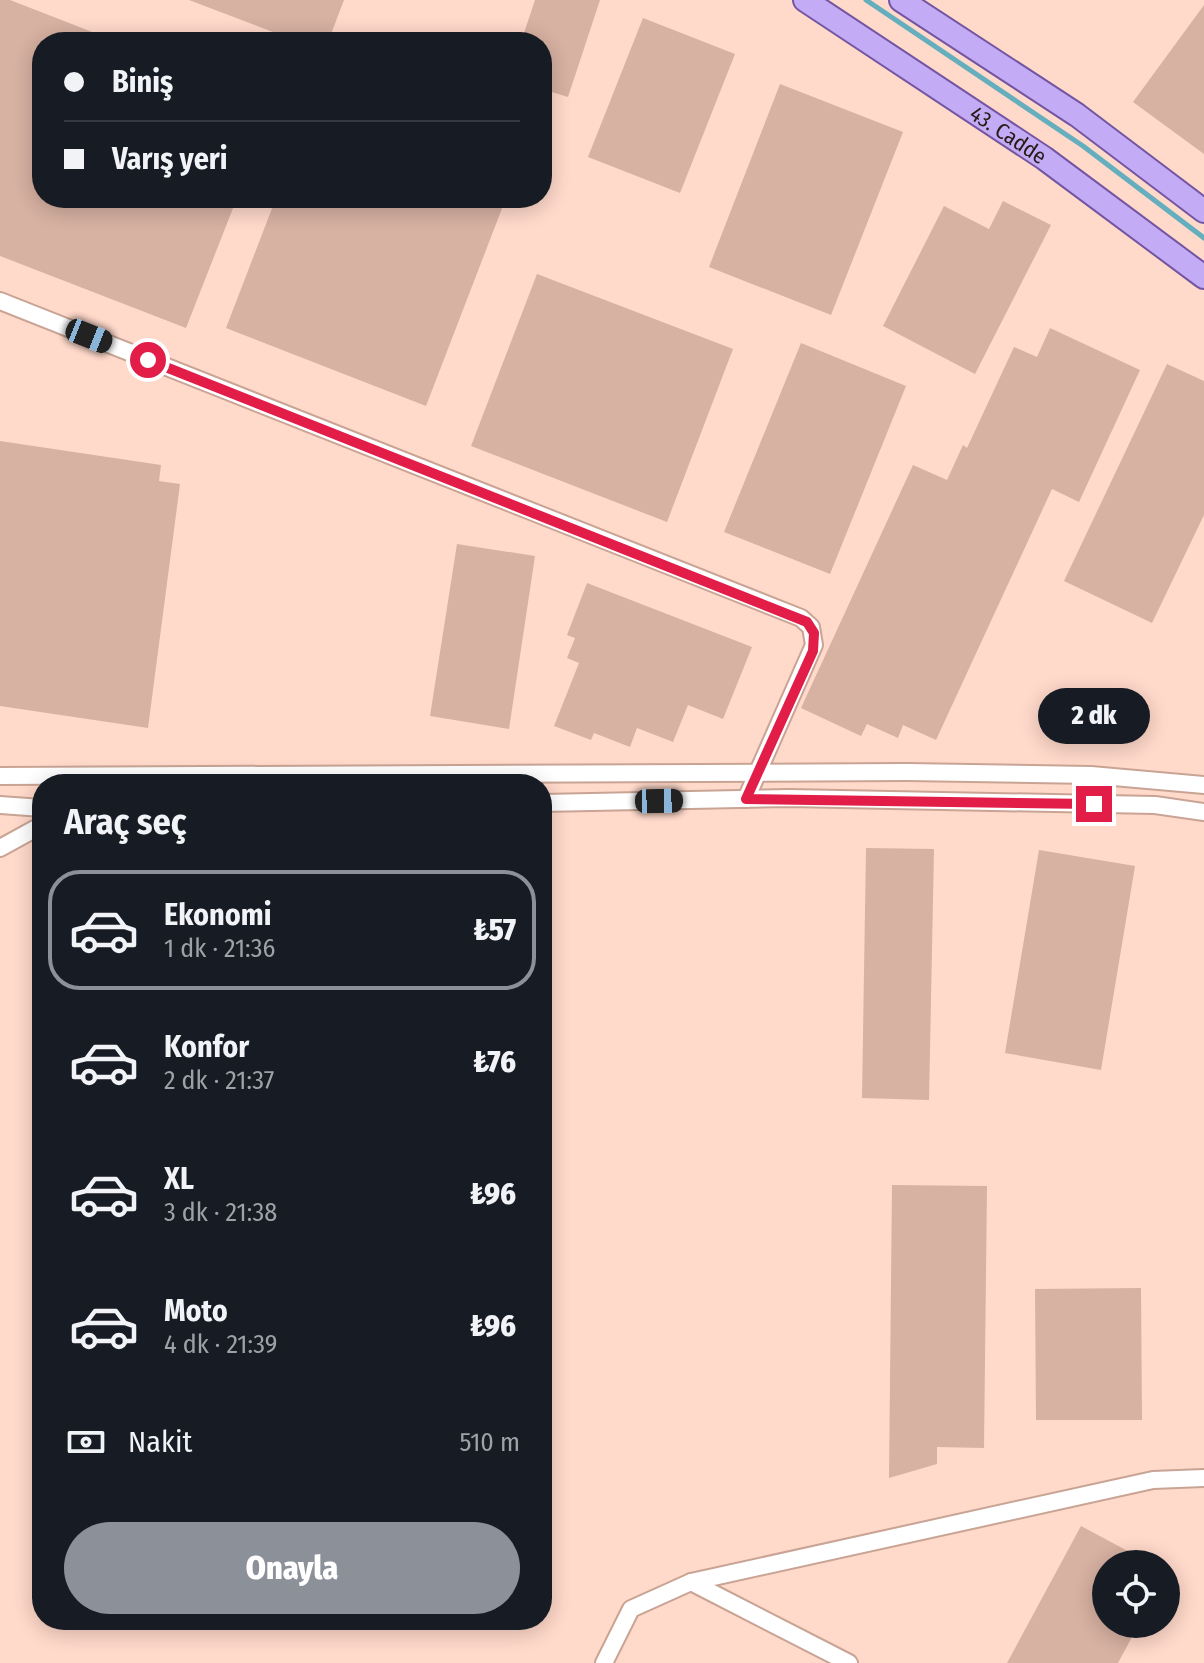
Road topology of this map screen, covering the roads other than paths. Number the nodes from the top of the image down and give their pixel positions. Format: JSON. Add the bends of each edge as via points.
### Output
{"nodes":[{"id":1,"x":805,"y":0,"type":"edge"},
{"id":2,"x":901,"y":0,"type":"edge"},
{"id":3,"x":1204,"y":211,"type":"edge"},
{"id":4,"x":1204,"y":277,"type":"edge"},
{"id":5,"x":0,"y":301,"type":"edge"},
{"id":6,"x":756,"y":771,"type":"junction"},
{"id":7,"x":552,"y":774,"type":"edge"},
{"id":8,"x":0,"y":776,"type":"edge"},
{"id":9,"x":32,"y":778,"type":"edge"},
{"id":10,"x":1204,"y":785,"type":"edge"},
{"id":11,"x":746,"y":799,"type":"junction"},
{"id":12,"x":552,"y":803,"type":"edge"},
{"id":13,"x":0,"y":805,"type":"edge"},
{"id":14,"x":32,"y":807,"type":"edge"},
{"id":15,"x":1204,"y":812,"type":"edge"},
{"id":16,"x":32,"y":830,"type":"edge"},
{"id":17,"x":0,"y":848,"type":"edge"},
{"id":18,"x":1204,"y":1478,"type":"edge"},
{"id":19,"x":691,"y":1582,"type":"junction"},
{"id":20,"x":604,"y":1663,"type":"edge"},
{"id":21,"x":849,"y":1663,"type":"edge"}],
"edges":[{"from":1,"to":4,"type":"main road","name":"43. Cadde","via":[[1044,158]]},
{"from":2,"to":3,"type":"main road","via":[[1077,115]]},
{"from":5,"to":6,"type":"street","via":[[801,618],[811,627],[814,645]]},
{"from":6,"to":7,"type":"street"},
{"from":6,"to":10,"type":"street","via":[[1091,775]]},
{"from":6,"to":11,"type":"street"},
{"from":8,"to":9,"type":"street"},
{"from":11,"to":12,"type":"street"},
{"from":11,"to":15,"type":"street","via":[[1155,805]]},
{"from":13,"to":14,"type":"street"},
{"from":16,"to":17,"type":"street"},
{"from":18,"to":19,"type":"street","via":[[1153,1480]]},
{"from":19,"to":20,"type":"street","via":[[631,1609]]},
{"from":19,"to":21,"type":"street"}]}
